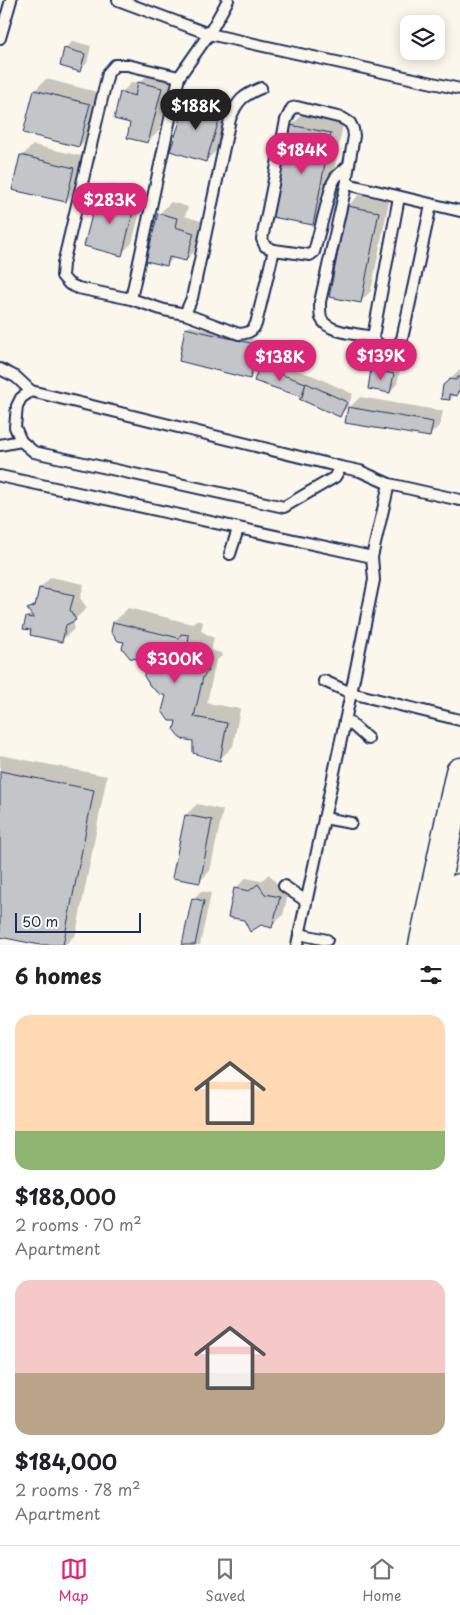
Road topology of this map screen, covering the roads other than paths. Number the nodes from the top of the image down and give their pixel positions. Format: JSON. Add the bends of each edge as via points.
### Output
{"nodes":[{"id":1,"x":11,"y":0,"type":"edge"},
{"id":2,"x":118,"y":0,"type":"edge"},
{"id":3,"x":228,"y":0,"type":"edge"},
{"id":4,"x":4,"y":13,"type":"edge"},
{"id":5,"x":209,"y":34,"type":"junction"},
{"id":6,"x":0,"y":38,"type":"edge"},
{"id":7,"x":179,"y":78,"type":"junction"},
{"id":8,"x":261,"y":88,"type":"dead end"},
{"id":9,"x":460,"y":89,"type":"edge"},
{"id":10,"x":348,"y":166,"type":"junction"},
{"id":11,"x":347,"y":181,"type":"junction"},
{"id":12,"x":399,"y":197,"type":"junction"},
{"id":13,"x":431,"y":205,"type":"junction"},
{"id":14,"x":460,"y":211,"type":"edge"},
{"id":15,"x":274,"y":250,"type":"junction"},
{"id":16,"x":131,"y":299,"type":"junction"},
{"id":17,"x":185,"y":314,"type":"junction"},
{"id":18,"x":373,"y":337,"type":"junction"},
{"id":19,"x":0,"y":369,"type":"edge"},
{"id":20,"x":31,"y":391,"type":"junction"},
{"id":21,"x":21,"y":441,"type":"junction"},
{"id":22,"x":0,"y":445,"type":"edge"},
{"id":23,"x":341,"y":467,"type":"junction"},
{"id":24,"x":0,"y":476,"type":"edge"},
{"id":25,"x":389,"y":484,"type":"junction"},
{"id":26,"x":460,"y":500,"type":"edge"},
{"id":27,"x":238,"y":529,"type":"junction"},
{"id":28,"x":230,"y":554,"type":"dead end"},
{"id":29,"x":372,"y":557,"type":"junction"},
{"id":30,"x":324,"y":681,"type":"dead end"},
{"id":31,"x":351,"y":693,"type":"junction"},
{"id":32,"x":346,"y":719,"type":"junction"},
{"id":33,"x":460,"y":720,"type":"edge"},
{"id":34,"x":368,"y":739,"type":"dead end"},
{"id":35,"x":460,"y":772,"type":"edge"},
{"id":36,"x":324,"y":818,"type":"junction"},
{"id":37,"x":351,"y":823,"type":"dead end"},
{"id":38,"x":284,"y":886,"type":"dead end"},
{"id":39,"x":460,"y":890,"type":"edge"},
{"id":40,"x":306,"y":901,"type":"junction"},
{"id":41,"x":299,"y":934,"type":"junction"},
{"id":42,"x":327,"y":940,"type":"dead end"},
{"id":43,"x":297,"y":945,"type":"edge"},
{"id":44,"x":423,"y":945,"type":"edge"},
{"id":45,"x":448,"y":945,"type":"edge"}],
"edges":[{"from":1,"to":4,"type":"lane"},
{"from":2,"to":5,"type":"lane"},
{"from":3,"to":5,"type":"lane"},
{"from":4,"to":6,"type":"lane"},
{"from":5,"to":7,"type":"lane"},
{"from":5,"to":9,"type":"lane"},
{"from":7,"to":16,"type":"lane"},
{"from":7,"to":16,"type":"lane","via":[[127,65],[115,65],[108,73],[63,264],[62,276],[69,284]]},
{"from":8,"to":17,"type":"lane","via":[[244,96],[230,119],[192,298]]},
{"from":10,"to":11,"type":"lane"},
{"from":10,"to":15,"type":"lane","via":[[332,184],[314,252],[310,255]]},
{"from":10,"to":15,"type":"lane","via":[[354,136],[350,123],[342,118],[292,108],[286,120],[262,239],[264,246]]},
{"from":11,"to":12,"type":"lane","via":[[351,185]]},
{"from":11,"to":18,"type":"lane","via":[[320,302],[321,318],[335,330]]},
{"from":12,"to":13,"type":"lane"},
{"from":12,"to":18,"type":"lane"},
{"from":13,"to":14,"type":"lane"},
{"from":13,"to":18,"type":"lane","via":[[402,339],[398,346],[392,348],[375,343]]},
{"from":15,"to":17,"type":"lane","via":[[254,329],[239,334]]},
{"from":16,"to":17,"type":"lane"},
{"from":19,"to":20,"type":"lane"},
{"from":20,"to":21,"type":"lane","via":[[21,398],[17,406],[15,427]]},
{"from":20,"to":23,"type":"lane"},
{"from":21,"to":22,"type":"lane"},
{"from":21,"to":23,"type":"lane","via":[[34,452],[284,507],[335,477]]},
{"from":23,"to":25,"type":"lane"},
{"from":24,"to":27,"type":"lane"},
{"from":25,"to":26,"type":"lane"},
{"from":25,"to":29,"type":"lane"},
{"from":27,"to":28,"type":"lane"},
{"from":27,"to":29,"type":"lane"},
{"from":29,"to":31,"type":"lane","via":[[374,580]]},
{"from":30,"to":31,"type":"lane"},
{"from":31,"to":32,"type":"lane"},
{"from":31,"to":33,"type":"lane"},
{"from":32,"to":34,"type":"lane"},
{"from":32,"to":36,"type":"lane"},
{"from":35,"to":44,"type":"main road"},
{"from":36,"to":37,"type":"lane"},
{"from":36,"to":40,"type":"lane"},
{"from":38,"to":40,"type":"lane"},
{"from":39,"to":45,"type":"main road"},
{"from":40,"to":41,"type":"lane"},
{"from":41,"to":42,"type":"lane"},
{"from":41,"to":43,"type":"lane"}]}
